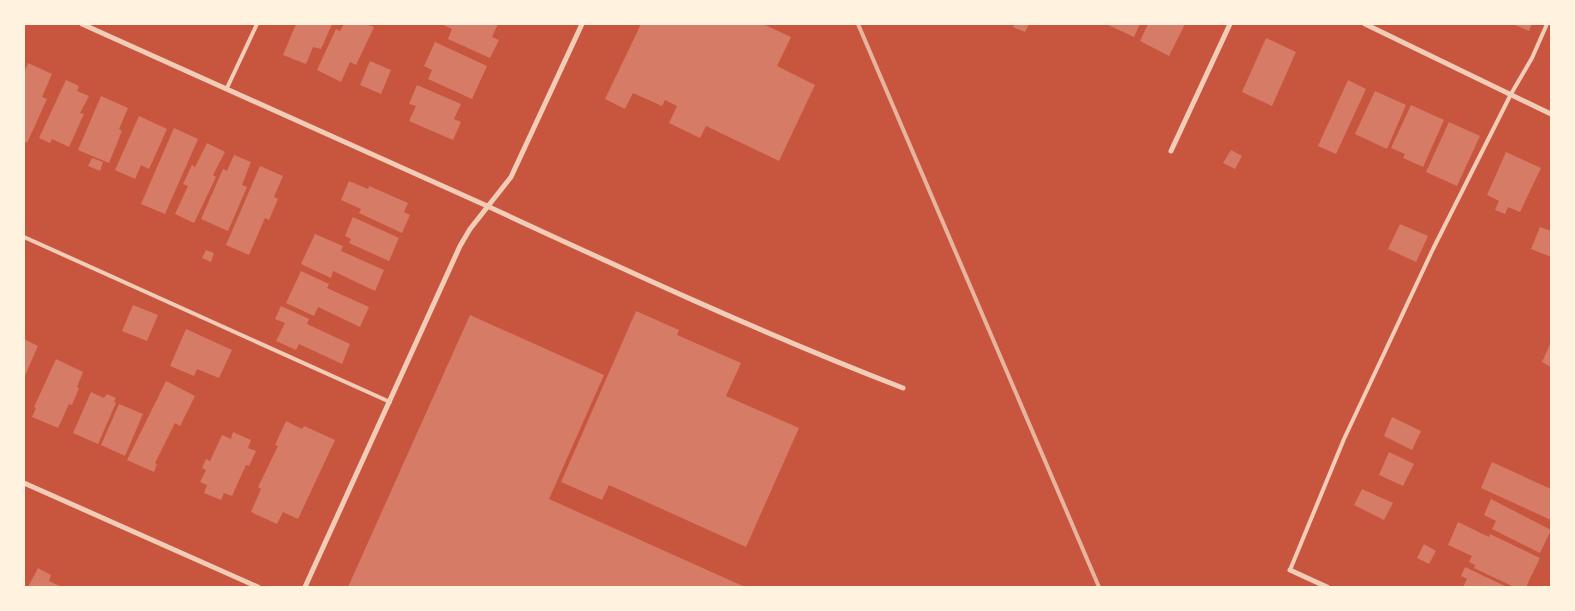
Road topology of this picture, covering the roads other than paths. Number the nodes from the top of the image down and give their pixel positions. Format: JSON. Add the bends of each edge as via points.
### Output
{"nodes":[{"id":1,"x":82,"y":24,"type":"edge"},
{"id":2,"x":257,"y":24,"type":"edge"},
{"id":3,"x":582,"y":24,"type":"edge"},
{"id":4,"x":1230,"y":24,"type":"edge"},
{"id":5,"x":1365,"y":24,"type":"edge"},
{"id":6,"x":1547,"y":24,"type":"edge"},
{"id":7,"x":227,"y":88,"type":"junction"},
{"id":8,"x":1511,"y":94,"type":"junction"},
{"id":9,"x":1551,"y":114,"type":"edge"},
{"id":10,"x":1171,"y":151,"type":"dead end"},
{"id":11,"x":488,"y":207,"type":"junction"},
{"id":12,"x":24,"y":237,"type":"edge"},
{"id":13,"x":903,"y":388,"type":"dead end"},
{"id":14,"x":390,"y":402,"type":"junction"},
{"id":15,"x":24,"y":483,"type":"edge"},
{"id":16,"x":1290,"y":570,"type":"joint"},
{"id":17,"x":258,"y":587,"type":"edge"},
{"id":18,"x":305,"y":587,"type":"edge"},
{"id":19,"x":1327,"y":587,"type":"edge"}],
"edges":[{"from":1,"to":7,"type":"street"},
{"from":2,"to":7,"type":"lane"},
{"from":3,"to":11,"type":"street","via":[[511,177]]},
{"from":4,"to":10,"type":"street"},
{"from":5,"to":8,"type":"street"},
{"from":6,"to":8,"type":"lane"},
{"from":7,"to":11,"type":"street"},
{"from":8,"to":9,"type":"street"},
{"from":8,"to":16,"type":"lane","via":[[1348,430]]},
{"from":11,"to":13,"type":"street","via":[[716,311]]},
{"from":11,"to":14,"type":"street","via":[[460,246]]},
{"from":12,"to":14,"type":"lane"},
{"from":14,"to":18,"type":"street"},
{"from":15,"to":17,"type":"street"},
{"from":16,"to":19,"type":"street"}]}
